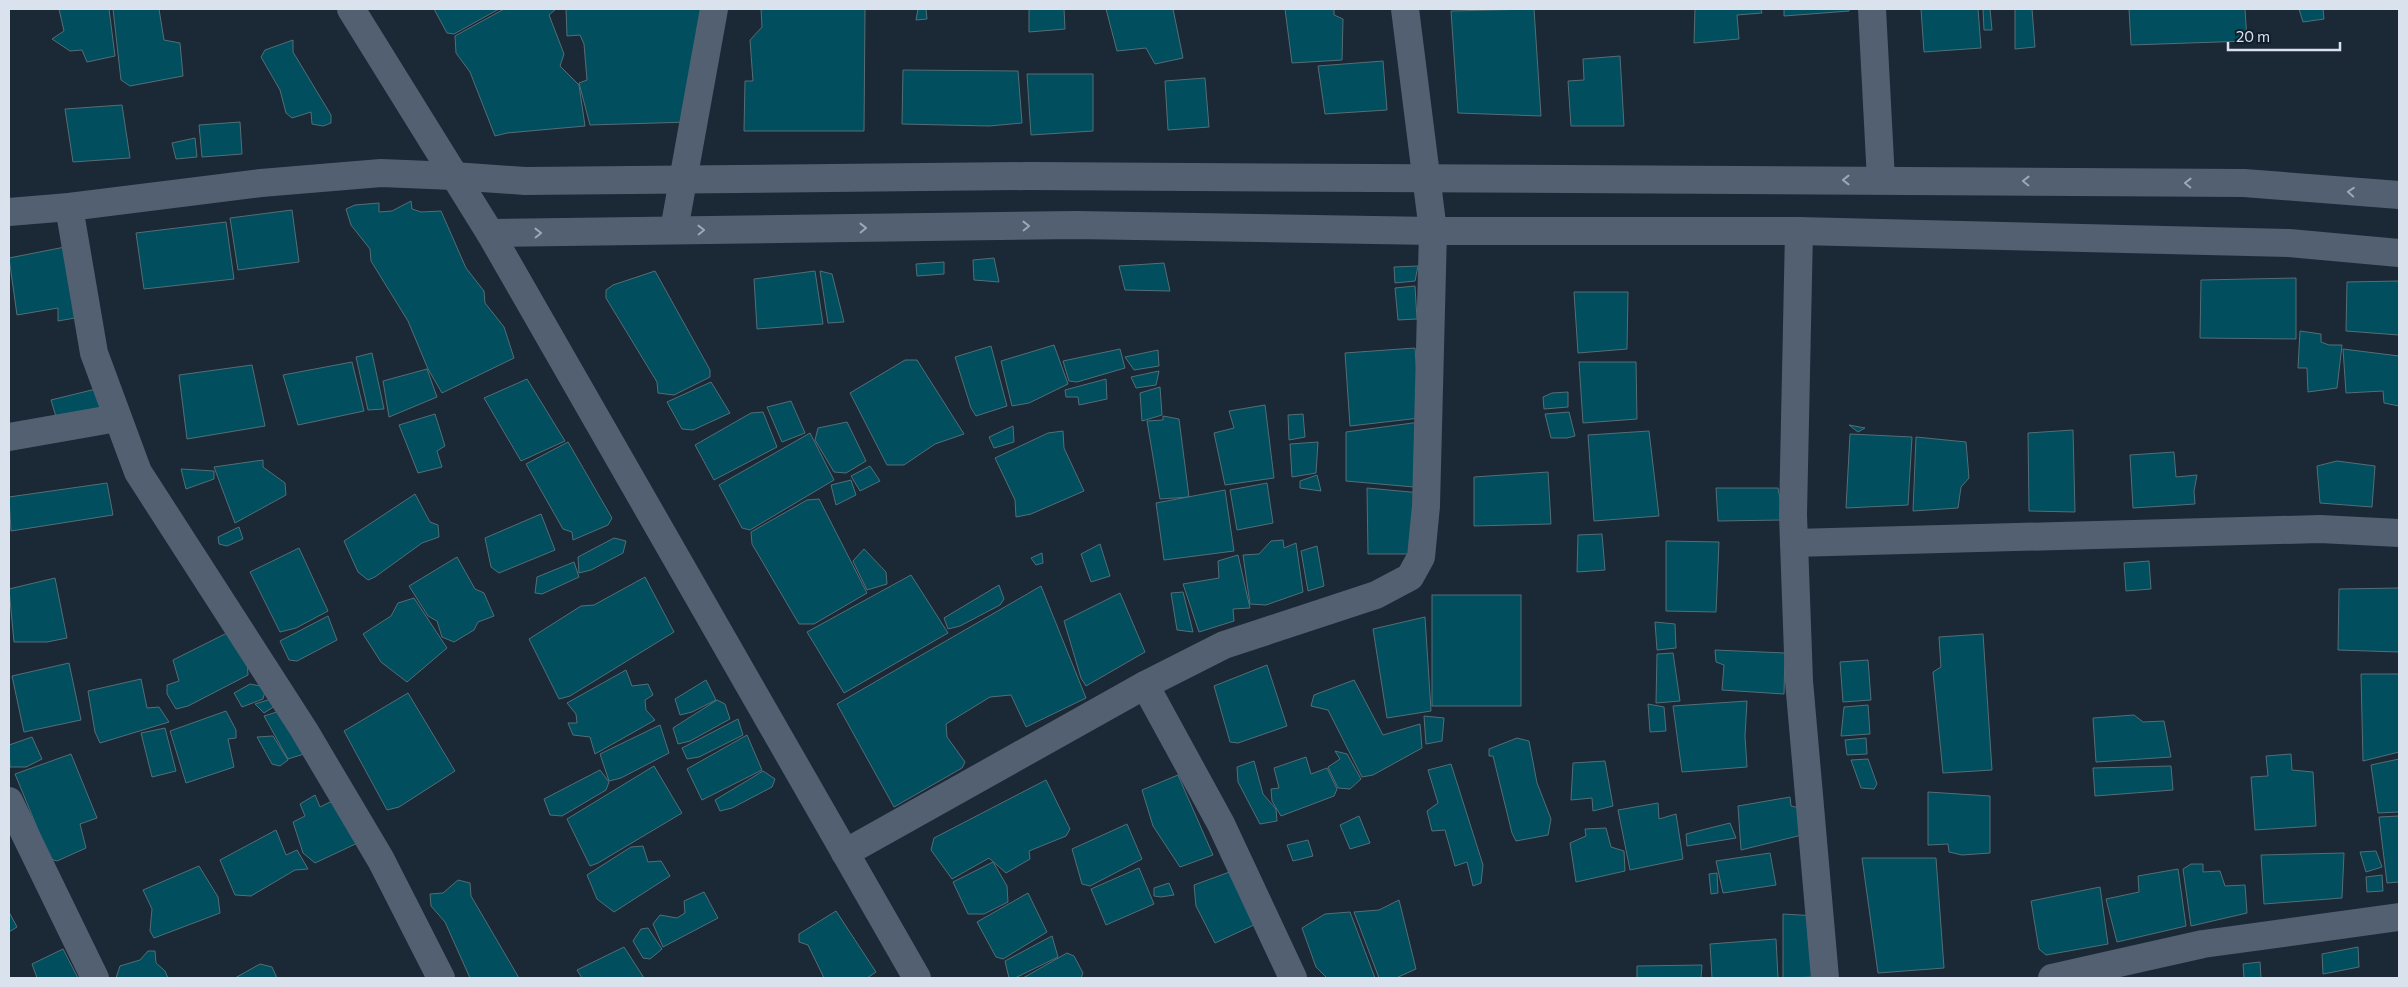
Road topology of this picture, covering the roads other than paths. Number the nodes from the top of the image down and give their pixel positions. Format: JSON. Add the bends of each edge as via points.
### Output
{"nodes":[{"id":1,"x":351,"y":9,"type":"edge"},
{"id":2,"x":714,"y":9,"type":"edge"},
{"id":3,"x":1405,"y":9,"type":"edge"},
{"id":4,"x":1872,"y":9,"type":"edge"},
{"id":5,"x":454,"y":176,"type":"junction"},
{"id":6,"x":683,"y":180,"type":"junction"},
{"id":7,"x":1428,"y":180,"type":"junction"},
{"id":8,"x":1881,"y":180,"type":"junction"},
{"id":9,"x":2399,"y":195,"type":"edge"},
{"id":10,"x":69,"y":207,"type":"junction"},
{"id":11,"x":9,"y":212,"type":"edge"},
{"id":12,"x":674,"y":230,"type":"junction"},
{"id":13,"x":1433,"y":231,"type":"junction"},
{"id":14,"x":1799,"y":231,"type":"junction"},
{"id":15,"x":490,"y":233,"type":"junction"},
{"id":16,"x":2399,"y":253,"type":"edge"},
{"id":17,"x":117,"y":418,"type":"junction"},
{"id":18,"x":9,"y":437,"type":"edge"},
{"id":19,"x":2399,"y":533,"type":"edge"},
{"id":20,"x":1794,"y":543,"type":"junction"},
{"id":21,"x":1145,"y":685,"type":"junction"},
{"id":22,"x":9,"y":800,"type":"edge"},
{"id":23,"x":846,"y":853,"type":"junction"},
{"id":24,"x":2399,"y":917,"type":"edge"},
{"id":25,"x":95,"y":978,"type":"edge"},
{"id":26,"x":441,"y":978,"type":"edge"},
{"id":27,"x":917,"y":978,"type":"edge"},
{"id":28,"x":1293,"y":978,"type":"edge"},
{"id":29,"x":1825,"y":978,"type":"edge"},
{"id":30,"x":2052,"y":978,"type":"edge"}],
"edges":[{"from":1,"to":5,"type":"street"},
{"from":2,"to":6,"type":"street"},
{"from":3,"to":7,"type":"street"},
{"from":4,"to":8,"type":"street"},
{"from":5,"to":6,"type":"street","via":[[525,181]]},
{"from":5,"to":10,"type":"street","via":[[381,172]]},
{"from":5,"to":15,"type":"street"},
{"from":6,"to":7,"type":"street","via":[[1029,176]]},
{"from":6,"to":12,"type":"street"},
{"from":8,"to":7,"type":"street","one_way":true},
{"from":7,"to":13,"type":"street"},
{"from":9,"to":8,"type":"street","one_way":true,"via":[[2244,183]]},
{"from":10,"to":11,"type":"street"},
{"from":10,"to":17,"type":"street","via":[[94,352]]},
{"from":12,"to":13,"type":"street","one_way":true,"via":[[1076,225]]},
{"from":15,"to":12,"type":"street","one_way":true},
{"from":13,"to":14,"type":"street"},
{"from":13,"to":21,"type":"street","via":[[1426,506],[1421,557],[1410,577],[1376,595],[1224,645]]},
{"from":14,"to":16,"type":"street","via":[[2289,243]]},
{"from":14,"to":20,"type":"street"},
{"from":15,"to":23,"type":"street"},
{"from":17,"to":18,"type":"street"},
{"from":17,"to":26,"type":"street","via":[[138,472],[304,730],[382,860]]},
{"from":19,"to":20,"type":"street","via":[[2320,529]]},
{"from":20,"to":29,"type":"street","via":[[1799,681]]},
{"from":21,"to":23,"type":"street"},
{"from":21,"to":28,"type":"street","via":[[1221,824]]},
{"from":22,"to":25,"type":"street"},
{"from":23,"to":27,"type":"street"},
{"from":24,"to":30,"type":"street","via":[[2203,944]]}]}
